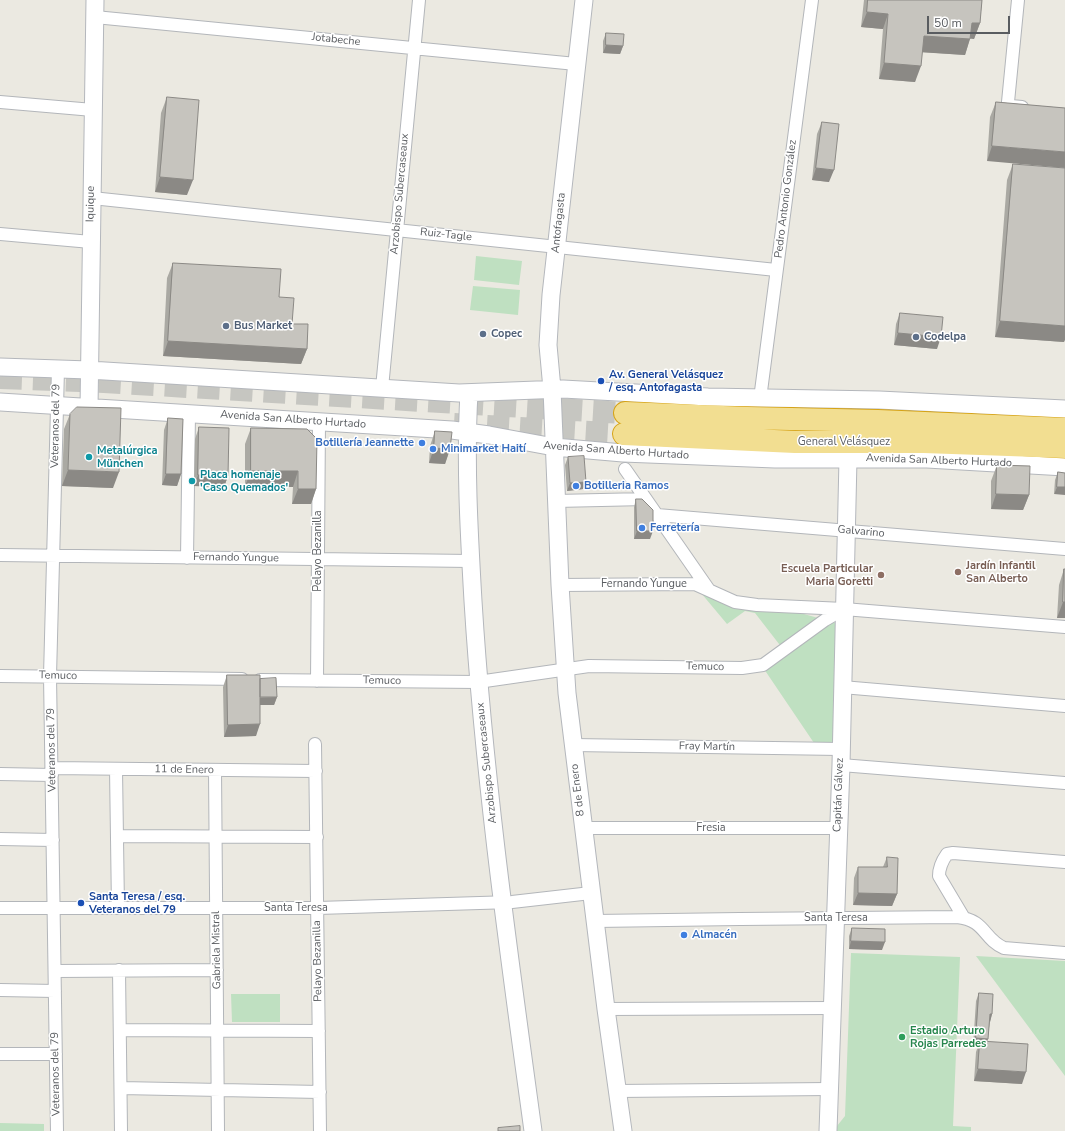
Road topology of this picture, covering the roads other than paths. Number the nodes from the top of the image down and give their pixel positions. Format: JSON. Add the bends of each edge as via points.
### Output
{"nodes":[{"id":1,"x":95,"y":0,"type":"edge"},
{"id":2,"x":419,"y":0,"type":"edge"},
{"id":3,"x":584,"y":0,"type":"edge"},
{"id":4,"x":812,"y":0,"type":"edge"},
{"id":5,"x":1018,"y":0,"type":"edge"},
{"id":6,"x":95,"y":17,"type":"junction"},
{"id":7,"x":414,"y":48,"type":"junction"},
{"id":8,"x":576,"y":64,"type":"junction"},
{"id":9,"x":0,"y":102,"type":"edge"},
{"id":10,"x":1034,"y":109,"type":"edge"},
{"id":11,"x":93,"y":110,"type":"junction"},
{"id":12,"x":92,"y":198,"type":"junction"},
{"id":13,"x":397,"y":230,"type":"junction"},
{"id":14,"x":0,"y":234,"type":"edge"},
{"id":15,"x":91,"y":242,"type":"junction"},
{"id":16,"x":557,"y":247,"type":"junction"},
{"id":17,"x":776,"y":270,"type":"junction"},
{"id":18,"x":548,"y":360,"type":"junction"},
{"id":19,"x":0,"y":367,"type":"edge"},
{"id":20,"x":58,"y":369,"type":"junction"},
{"id":21,"x":90,"y":370,"type":"junction"},
{"id":22,"x":382,"y":388,"type":"junction"},
{"id":23,"x":552,"y":389,"type":"junction"},
{"id":24,"x":531,"y":390,"type":"junction"},
{"id":25,"x":469,"y":393,"type":"junction"},
{"id":26,"x":760,"y":399,"type":"junction"},
{"id":27,"x":0,"y":402,"type":"edge"},
{"id":28,"x":57,"y":406,"type":"junction"},
{"id":29,"x":89,"y":408,"type":"junction"},
{"id":30,"x":1065,"y":409,"type":"edge"},
{"id":31,"x":625,"y":413,"type":"tunnel mouth"},
{"id":32,"x":188,"y":414,"type":"junction"},
{"id":33,"x":319,"y":422,"type":"junction"},
{"id":34,"x":1065,"y":429,"type":"edge"},
{"id":35,"x":466,"y":432,"type":"junction"},
{"id":36,"x":624,"y":434,"type":"tunnel mouth"},
{"id":37,"x":554,"y":447,"type":"junction"},
{"id":38,"x":1065,"y":447,"type":"edge"},
{"id":39,"x":848,"y":459,"type":"junction"},
{"id":40,"x":1065,"y":467,"type":"edge"},
{"id":41,"x":625,"y":469,"type":"dead end"},
{"id":42,"x":646,"y":499,"type":"junction"},
{"id":43,"x":556,"y":501,"type":"junction"},
{"id":44,"x":657,"y":515,"type":"junction"},
{"id":45,"x":847,"y":531,"type":"junction"},
{"id":46,"x":1065,"y":549,"type":"edge"},
{"id":47,"x":0,"y":555,"type":"edge"},
{"id":48,"x":53,"y":556,"type":"junction"},
{"id":49,"x":187,"y":558,"type":"junction"},
{"id":50,"x":318,"y":559,"type":"junction"},
{"id":51,"x":471,"y":561,"type":"junction"},
{"id":52,"x":560,"y":585,"type":"junction"},
{"id":53,"x":709,"y":590,"type":"junction"},
{"id":54,"x":844,"y":609,"type":"junction"},
{"id":55,"x":1065,"y":627,"type":"edge"},
{"id":56,"x":565,"y":670,"type":"junction"},
{"id":57,"x":0,"y":676,"type":"edge"},
{"id":58,"x":50,"y":676,"type":"junction"},
{"id":59,"x":317,"y":680,"type":"junction"},
{"id":60,"x":478,"y":682,"type":"junction"},
{"id":61,"x":842,"y":687,"type":"junction"},
{"id":62,"x":1065,"y":706,"type":"edge"},
{"id":63,"x":316,"y":744,"type":"dead end"},
{"id":64,"x":573,"y":745,"type":"junction"},
{"id":65,"x":841,"y":757,"type":"junction"},
{"id":66,"x":116,"y":769,"type":"junction"},
{"id":67,"x":215,"y":770,"type":"junction"},
{"id":68,"x":316,"y":771,"type":"junction"},
{"id":69,"x":52,"y":772,"type":"junction"},
{"id":70,"x":0,"y":774,"type":"edge"},
{"id":71,"x":1065,"y":783,"type":"edge"},
{"id":72,"x":583,"y":828,"type":"junction"},
{"id":73,"x":838,"y":828,"type":"junction"},
{"id":74,"x":117,"y":836,"type":"junction"},
{"id":75,"x":216,"y":836,"type":"junction"},
{"id":76,"x":317,"y":837,"type":"junction"},
{"id":77,"x":0,"y":839,"type":"edge"},
{"id":78,"x":53,"y":840,"type":"junction"},
{"id":79,"x":1065,"y":862,"type":"edge"},
{"id":80,"x":591,"y":893,"type":"junction"},
{"id":81,"x":502,"y":902,"type":"junction"},
{"id":82,"x":0,"y":908,"type":"edge"},
{"id":83,"x":118,"y":908,"type":"junction"},
{"id":84,"x":217,"y":908,"type":"junction"},
{"id":85,"x":318,"y":908,"type":"junction"},
{"id":86,"x":54,"y":909,"type":"junction"},
{"id":87,"x":835,"y":918,"type":"junction"},
{"id":88,"x":964,"y":918,"type":"junction"},
{"id":89,"x":595,"y":921,"type":"junction"},
{"id":90,"x":1065,"y":953,"type":"edge"},
{"id":91,"x":119,"y":970,"type":"junction"},
{"id":92,"x":217,"y":970,"type":"junction"},
{"id":93,"x":55,"y":971,"type":"junction"},
{"id":94,"x":0,"y":990,"type":"edge"},
{"id":95,"x":55,"y":991,"type":"junction"},
{"id":96,"x":832,"y":1008,"type":"junction"},
{"id":97,"x":606,"y":1009,"type":"junction"},
{"id":98,"x":120,"y":1030,"type":"junction"},
{"id":99,"x":218,"y":1030,"type":"junction"},
{"id":100,"x":319,"y":1031,"type":"junction"},
{"id":101,"x":0,"y":1054,"type":"edge"},
{"id":102,"x":56,"y":1054,"type":"junction"},
{"id":103,"x":121,"y":1088,"type":"junction"},
{"id":104,"x":829,"y":1089,"type":"junction"},
{"id":105,"x":219,"y":1090,"type":"junction"},
{"id":106,"x":617,"y":1091,"type":"junction"},
{"id":107,"x":320,"y":1092,"type":"junction"},
{"id":108,"x":57,"y":1131,"type":"edge"},
{"id":109,"x":121,"y":1131,"type":"edge"},
{"id":110,"x":218,"y":1131,"type":"edge"},
{"id":111,"x":320,"y":1131,"type":"edge"},
{"id":112,"x":533,"y":1131,"type":"edge"},
{"id":113,"x":623,"y":1131,"type":"edge"},
{"id":114,"x":828,"y":1131,"type":"edge"}],
"edges":[{"from":1,"to":6,"type":"main road","name":"Iquique"},
{"from":2,"to":7,"type":"street","name":"Arzobispo Subercaseaux"},
{"from":3,"to":8,"type":"main road","name":"Antofagasta"},
{"from":4,"to":17,"type":"street","name":"Pedro Antonio González"},
{"from":5,"to":10,"type":"street","via":[[1008,102],[1011,106]]},
{"from":6,"to":7,"type":"street","name":"Jotabeche"},
{"from":6,"to":11,"type":"main road","name":"Iquique"},
{"from":7,"to":8,"type":"street","name":"Jotabeche"},
{"from":7,"to":13,"type":"street","name":"Arzobispo Subercaseaux"},
{"from":8,"to":16,"type":"main road","name":"Antofagasta"},
{"from":9,"to":11,"type":"street"},
{"from":11,"to":12,"type":"main road","name":"Iquique"},
{"from":12,"to":13,"type":"street","name":"Ruiz-Tagle"},
{"from":12,"to":15,"type":"main road","name":"Iquique"},
{"from":13,"to":16,"type":"street","name":"Ruiz-Tagle"},
{"from":13,"to":22,"type":"street","name":"Arzobispo Subercaseaux"},
{"from":14,"to":15,"type":"street"},
{"from":15,"to":21,"type":"main road","name":"Iquique"},
{"from":16,"to":17,"type":"street","name":"Ruiz-Tagle"},
{"from":16,"to":18,"type":"main road","name":"Antofagasta","via":[[549,313]]},
{"from":17,"to":26,"type":"street","name":"Pedro Antonio González"},
{"from":18,"to":23,"type":"main road","name":"Antofagasta"},
{"from":18,"to":24,"type":"main road"},
{"from":19,"to":20,"type":"main road"},
{"from":20,"to":21,"type":"main road"},
{"from":20,"to":28,"type":"street","name":"Veteranos del 79"},
{"from":21,"to":22,"type":"main road"},
{"from":21,"to":29,"type":"main road","name":"Iquique"},
{"from":22,"to":25,"type":"main road"},
{"from":23,"to":24,"type":"main road"},
{"from":23,"to":26,"type":"main road"},
{"from":23,"to":37,"type":"main road","name":"Antofagasta"},
{"from":24,"to":25,"type":"main road"},
{"from":25,"to":35,"type":"main road","name":"Arzobispo Subercaseaux"},
{"from":26,"to":30,"type":"main road","via":[[879,400]]},
{"from":27,"to":28,"type":"main road","name":"Avenida San Alberto Hurtado"},
{"from":28,"to":29,"type":"main road","name":"Avenida San Alberto Hurtado"},
{"from":28,"to":48,"type":"street","name":"Veteranos del 79"},
{"from":29,"to":32,"type":"main road","name":"Avenida San Alberto Hurtado"},
{"from":31,"to":34,"type":"highway","name":"General Velásquez"},
{"from":32,"to":33,"type":"main road","name":"Avenida San Alberto Hurtado"},
{"from":32,"to":49,"type":"street"},
{"from":33,"to":35,"type":"main road","name":"Avenida San Alberto Hurtado"},
{"from":33,"to":50,"type":"street","name":"Pelayo Bezanilla"},
{"from":35,"to":37,"type":"main road","name":"Avenida San Alberto Hurtado"},
{"from":35,"to":51,"type":"main road","name":"Arzobispo Subercaseaux"},
{"from":36,"to":38,"type":"highway","name":"General Velásquez","via":[[773,442],[931,442]]},
{"from":37,"to":39,"type":"main road","name":"Avenida San Alberto Hurtado","via":[[737,458]]},
{"from":37,"to":43,"type":"main road","name":"8 de Enero"},
{"from":39,"to":40,"type":"main road","name":"Avenida San Alberto Hurtado","via":[[926,459]]},
{"from":39,"to":45,"type":"main road","name":"Capitán Gálvez"},
{"from":41,"to":42,"type":"street"},
{"from":42,"to":43,"type":"street"},
{"from":42,"to":44,"type":"street"},
{"from":43,"to":52,"type":"main road","name":"8 de Enero"},
{"from":44,"to":45,"type":"street","name":"Galvarino"},
{"from":44,"to":53,"type":"street"},
{"from":45,"to":46,"type":"street","name":"Galvarino"},
{"from":45,"to":54,"type":"main road","name":"Capitán Gálvez"},
{"from":47,"to":48,"type":"street","name":"Fernando Yungue"},
{"from":48,"to":49,"type":"street","name":"Fernando Yungue"},
{"from":48,"to":58,"type":"street","name":"Veteranos del 79"},
{"from":49,"to":50,"type":"street","name":"Fernando Yungue"},
{"from":50,"to":51,"type":"street","name":"Fernando Yungue"},
{"from":50,"to":59,"type":"street","name":"Pelayo Bezanilla"},
{"from":51,"to":60,"type":"main road","name":"Arzobispo Subercaseaux"},
{"from":52,"to":53,"type":"street","name":"Fernando Yungue","via":[[695,584]]},
{"from":52,"to":56,"type":"main road","name":"8 de Enero"},
{"from":53,"to":54,"type":"street","name":"Fernando Yungue","via":[[735,602]]},
{"from":54,"to":55,"type":"street","name":"Fernando Yungue"},
{"from":54,"to":56,"type":"street","name":"Temuco","via":[[763,665],[742,668],[589,666]]},
{"from":54,"to":61,"type":"main road","name":"Capitán Gálvez"},
{"from":56,"to":60,"type":"street","name":"Temuco"},
{"from":56,"to":64,"type":"main road","name":"8 de Enero"},
{"from":57,"to":58,"type":"street","name":"Temuco"},
{"from":58,"to":59,"type":"street","name":"Temuco"},
{"from":58,"to":69,"type":"street","name":"Veteranos del 79"},
{"from":59,"to":60,"type":"street","name":"Temuco"},
{"from":60,"to":81,"type":"main road","name":"Arzobispo Subercaseaux"},
{"from":61,"to":62,"type":"street"},
{"from":61,"to":65,"type":"main road","name":"Capitán Gálvez"},
{"from":63,"to":68,"type":"street","name":"Pelayo Bezanilla"},
{"from":64,"to":65,"type":"street","name":"Fray Martín"},
{"from":64,"to":72,"type":"main road","name":"8 de Enero"},
{"from":65,"to":71,"type":"street","name":"Fray Martín"},
{"from":65,"to":73,"type":"main road","name":"Capitán Gálvez"},
{"from":66,"to":67,"type":"street","name":"11 de Enero"},
{"from":66,"to":69,"type":"street","name":"11 de Enero"},
{"from":66,"to":74,"type":"street"},
{"from":67,"to":68,"type":"street","name":"11 de Enero"},
{"from":67,"to":75,"type":"street","name":"Gabriela Mistral"},
{"from":68,"to":76,"type":"street","name":"Pelayo Bezanilla"},
{"from":69,"to":70,"type":"street","name":"11 de Enero"},
{"from":69,"to":78,"type":"street","name":"Veteranos del 79"},
{"from":72,"to":73,"type":"street","name":"Fresia"},
{"from":72,"to":80,"type":"main road","name":"8 de Enero"},
{"from":73,"to":87,"type":"main road","name":"Capitán Gálvez"},
{"from":74,"to":75,"type":"street"},
{"from":74,"to":83,"type":"street"},
{"from":75,"to":76,"type":"street"},
{"from":75,"to":84,"type":"street","name":"Gabriela Mistral"},
{"from":76,"to":85,"type":"street","name":"Pelayo Bezanilla"},
{"from":77,"to":78,"type":"street"},
{"from":78,"to":86,"type":"street","name":"Veteranos del 79"},
{"from":79,"to":88,"type":"street","via":[[947,854],[941,864],[939,876]]},
{"from":80,"to":81,"type":"street","name":"Santa Teresa"},
{"from":80,"to":89,"type":"main road","name":"8 de Enero"},
{"from":81,"to":85,"type":"street","name":"Santa Teresa"},
{"from":81,"to":112,"type":"main road","name":"Arzobispo Subercaseaux"},
{"from":82,"to":86,"type":"street","name":"Santa Teresa"},
{"from":83,"to":84,"type":"street","name":"Santa Teresa"},
{"from":83,"to":86,"type":"street","name":"Santa Teresa"},
{"from":84,"to":85,"type":"street","name":"Santa Teresa"},
{"from":84,"to":92,"type":"street","name":"Gabriela Mistral"},
{"from":85,"to":100,"type":"street","name":"Pelayo Bezanilla"},
{"from":86,"to":93,"type":"street","name":"Veteranos del 79"},
{"from":87,"to":88,"type":"street","name":"Santa Teresa"},
{"from":87,"to":89,"type":"street","name":"Santa Teresa"},
{"from":87,"to":96,"type":"main road","name":"Capitán Gálvez"},
{"from":88,"to":90,"type":"street","via":[[977,924],[998,946]]},
{"from":89,"to":97,"type":"main road","name":"8 de Enero"},
{"from":91,"to":92,"type":"street"},
{"from":91,"to":93,"type":"street"},
{"from":91,"to":98,"type":"street"},
{"from":92,"to":99,"type":"street","name":"Gabriela Mistral"},
{"from":93,"to":95,"type":"street","name":"Veteranos del 79"},
{"from":94,"to":95,"type":"street"},
{"from":95,"to":102,"type":"street","name":"Veteranos del 79"},
{"from":96,"to":97,"type":"street"},
{"from":96,"to":104,"type":"main road","name":"Capitán Gálvez"},
{"from":97,"to":106,"type":"main road","name":"8 de Enero"},
{"from":98,"to":99,"type":"street"},
{"from":98,"to":103,"type":"street"},
{"from":99,"to":100,"type":"street"},
{"from":99,"to":105,"type":"street","name":"Gabriela Mistral"},
{"from":100,"to":107,"type":"street","name":"Pelayo Bezanilla"},
{"from":101,"to":102,"type":"street"},
{"from":102,"to":108,"type":"street","name":"Veteranos del 79"},
{"from":103,"to":105,"type":"street"},
{"from":103,"to":109,"type":"street"},
{"from":104,"to":106,"type":"street"},
{"from":104,"to":114,"type":"main road","name":"Capitán Gálvez"},
{"from":105,"to":107,"type":"street"},
{"from":105,"to":110,"type":"street","name":"Gabriela Mistral"},
{"from":106,"to":113,"type":"main road","name":"8 de Enero"},
{"from":107,"to":111,"type":"street","name":"Pelayo Bezanilla"}]}
